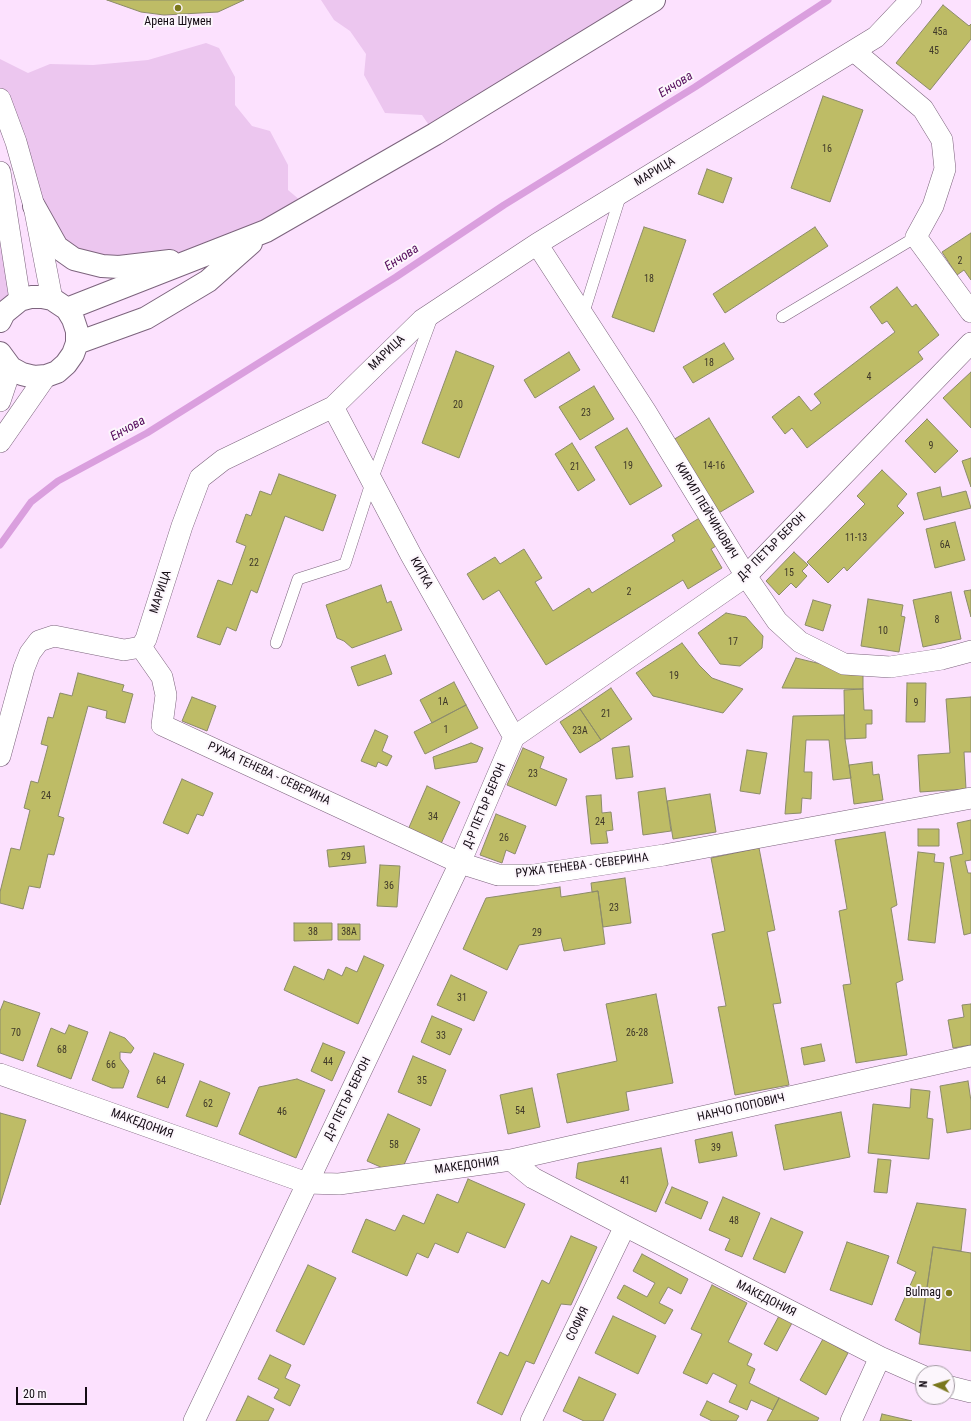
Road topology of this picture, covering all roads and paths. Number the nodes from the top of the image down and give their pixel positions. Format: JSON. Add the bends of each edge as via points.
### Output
{"nodes":[{"id":1,"x":654,"y":0,"type":"edge"},
{"id":2,"x":911,"y":0,"type":"edge"},
{"id":3,"x":854,"y":51,"type":"junction"},
{"id":4,"x":0,"y":99,"type":"edge"},
{"id":5,"x":0,"y":172,"type":"edge"},
{"id":6,"x":621,"y":192,"type":"junction"},
{"id":7,"x":34,"y":206,"type":"junction"},
{"id":8,"x":266,"y":231,"type":"junction"},
{"id":9,"x":916,"y":236,"type":"junction"},
{"id":10,"x":537,"y":244,"type":"junction"},
{"id":11,"x":200,"y":258,"type":"junction"},
{"id":12,"x":59,"y":304,"type":"junction"},
{"id":13,"x":434,"y":311,"type":"junction"},
{"id":14,"x":6,"y":312,"type":"edge"},
{"id":15,"x":971,"y":312,"type":"edge"},
{"id":16,"x":583,"y":315,"type":"junction"},
{"id":17,"x":782,"y":317,"type":"dead end"},
{"id":18,"x":77,"y":343,"type":"junction"},
{"id":19,"x":971,"y":343,"type":"edge"},
{"id":20,"x":4,"y":360,"type":"edge"},
{"id":21,"x":46,"y":376,"type":"junction"},
{"id":22,"x":0,"y":401,"type":"edge"},
{"id":23,"x":333,"y":407,"type":"junction"},
{"id":24,"x":0,"y":442,"type":"edge"},
{"id":25,"x":372,"y":480,"type":"junction"},
{"id":26,"x":746,"y":576,"type":"junction"},
{"id":27,"x":276,"y":643,"type":"dead end"},
{"id":28,"x":141,"y":647,"type":"junction"},
{"id":29,"x":971,"y":651,"type":"edge"},
{"id":30,"x":514,"y":737,"type":"junction"},
{"id":31,"x":0,"y":756,"type":"edge"},
{"id":32,"x":971,"y":798,"type":"edge"},
{"id":33,"x":460,"y":864,"type":"junction"},
{"id":34,"x":971,"y":1056,"type":"edge"},
{"id":35,"x":0,"y":1074,"type":"edge"},
{"id":36,"x":511,"y":1160,"type":"junction"},
{"id":37,"x":307,"y":1183,"type":"junction"},
{"id":38,"x":625,"y":1226,"type":"junction"},
{"id":39,"x":880,"y":1357,"type":"junction"},
{"id":40,"x":915,"y":1372,"type":"edge"},
{"id":41,"x":955,"y":1388,"type":"edge"},
{"id":42,"x":971,"y":1392,"type":"edge"},
{"id":43,"x":194,"y":1421,"type":"edge"},
{"id":44,"x":532,"y":1421,"type":"edge"},
{"id":45,"x":851,"y":1421,"type":"edge"}],
"edges":[{"from":1,"to":8,"type":"main road","via":[[435,134]]},
{"from":2,"to":3,"type":"street","name":"МАРИЦА","via":[[876,37]]},
{"from":3,"to":6,"type":"street","name":"МАРИЦА"},
{"from":3,"to":9,"type":"street","via":[[923,109],[942,140],[945,169],[933,206]]},
{"from":4,"to":7,"type":"street","via":[[16,142]]},
{"from":5,"to":14,"type":"street"},
{"from":6,"to":10,"type":"street","name":"МАРИЦА"},
{"from":6,"to":16,"type":"lane"},
{"from":7,"to":11,"type":"main road","via":[[57,246],[74,259],[88,264],[119,267]]},
{"from":7,"to":12,"type":"street"},
{"from":8,"to":11,"type":"main road"},
{"from":8,"to":18,"type":"main road","via":[[208,281],[146,318]]},
{"from":9,"to":15,"type":"street"},
{"from":9,"to":17,"type":"lane"},
{"from":10,"to":13,"type":"street","name":"МАРИЦА"},
{"from":10,"to":16,"type":"street","name":"КИРИЛ ПЕЙЧИНОВИЧ"},
{"from":11,"to":12,"type":"main road"},
{"from":12,"to":14,"type":"main road","via":[[42,297],[31,297]]},
{"from":12,"to":18,"type":"main road","via":[[75,325]]},
{"from":13,"to":23,"type":"street","name":"МАРИЦА"},
{"from":13,"to":25,"type":"lane"},
{"from":16,"to":26,"type":"street","name":"КИРИЛ ПЕЙЧИНОВИЧ","via":[[646,412]]},
{"from":18,"to":21,"type":"main road","via":[[66,364],[57,372]]},
{"from":19,"to":26,"type":"street","name":"Д-Р ПЕТЪР БЕРОН"},
{"from":20,"to":21,"type":"main road","via":[[22,374]]},
{"from":20,"to":22,"type":"street"},
{"from":21,"to":24,"type":"street"},
{"from":23,"to":25,"type":"street","name":"КИТКА"},
{"from":23,"to":28,"type":"street","name":"МАРИЦА","via":[[223,460],[200,478],[146,639]]},
{"from":25,"to":27,"type":"lane","via":[[346,564],[298,579]]},
{"from":25,"to":30,"type":"street","name":"КИТКА","via":[[411,555]]},
{"from":26,"to":29,"type":"street","name":"КИРИЛ ПЕЙЧИНОВИЧ","via":[[777,621],[800,642],[844,664],[890,667],[942,659]]},
{"from":26,"to":30,"type":"street","name":"Д-Р ПЕТЪР БЕРОН"},
{"from":28,"to":31,"type":"street","via":[[124,650],[54,636],[39,641],[30,653],[24,668]]},
{"from":28,"to":33,"type":"street","name":"РУЖА ТЕНЕВА - СЕВЕРИНА","via":[[162,677],[166,695],[162,724]]},
{"from":30,"to":33,"type":"street","name":"Д-Р ПЕТЪР БЕРОН"},
{"from":32,"to":33,"type":"street","name":"РУЖА ТЕНЕВА - СЕВЕРИНА","via":[[664,855],[534,875],[498,875]]},
{"from":33,"to":37,"type":"street","name":"Д-Р ПЕТЪР БЕРОН"},
{"from":34,"to":36,"type":"street","name":"НАНЧО ПОПОВИЧ"},
{"from":35,"to":37,"type":"street","name":"МАКЕДОНИЯ"},
{"from":36,"to":37,"type":"street","name":"МАКЕДОНИЯ","via":[[339,1184]]},
{"from":36,"to":38,"type":"street","name":"МАКЕДОНИЯ","via":[[533,1178]]},
{"from":37,"to":43,"type":"street","name":"Д-Р ПЕТЪР БЕРОН"},
{"from":38,"to":39,"type":"street","name":"МАКЕДОНИЯ"},
{"from":38,"to":44,"type":"street","name":"СОФИЯ"},
{"from":39,"to":40,"type":"street","name":"МАКЕДОНИЯ"},
{"from":39,"to":45,"type":"street"},
{"from":41,"to":42,"type":"street"}]}
